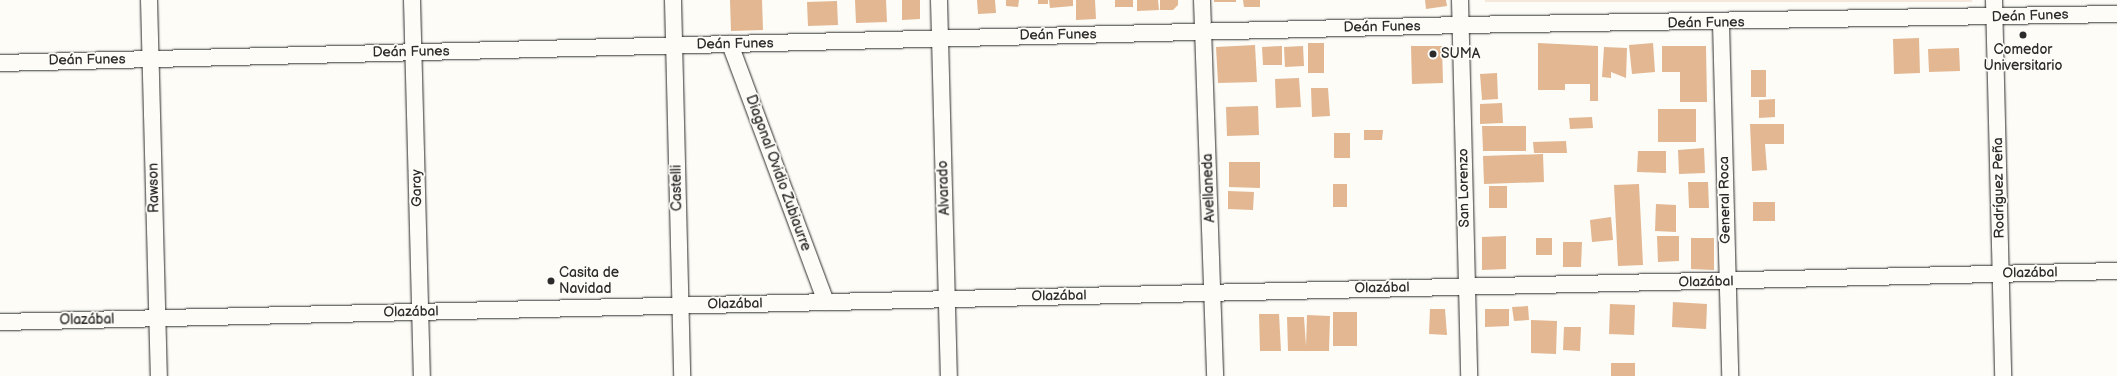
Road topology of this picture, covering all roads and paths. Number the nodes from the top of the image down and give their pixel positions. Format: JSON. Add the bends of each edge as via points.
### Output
{"nodes":[{"id":1,"x":149,"y":0,"type":"edge"},
{"id":2,"x":412,"y":0,"type":"edge"},
{"id":3,"x":673,"y":0,"type":"edge"},
{"id":4,"x":939,"y":0,"type":"edge"},
{"id":5,"x":1202,"y":0,"type":"edge"},
{"id":6,"x":1460,"y":0,"type":"edge"},
{"id":7,"x":1994,"y":0,"type":"edge"},
{"id":8,"x":2117,"y":14,"type":"edge"},
{"id":9,"x":1994,"y":18,"type":"junction"},
{"id":10,"x":1721,"y":23,"type":"junction"},
{"id":11,"x":1461,"y":25,"type":"junction"},
{"id":12,"x":1203,"y":32,"type":"junction"},
{"id":13,"x":940,"y":38,"type":"junction"},
{"id":14,"x":730,"y":44,"type":"junction"},
{"id":15,"x":674,"y":45,"type":"junction"},
{"id":16,"x":413,"y":52,"type":"junction"},
{"id":17,"x":151,"y":59,"type":"junction"},
{"id":18,"x":0,"y":62,"type":"edge"},
{"id":19,"x":2117,"y":271,"type":"edge"},
{"id":20,"x":2001,"y":273,"type":"junction"},
{"id":21,"x":1727,"y":281,"type":"junction"},
{"id":22,"x":1466,"y":286,"type":"junction"},
{"id":23,"x":1212,"y":293,"type":"junction"},
{"id":24,"x":947,"y":299,"type":"junction"},
{"id":25,"x":826,"y":302,"type":"junction"},
{"id":26,"x":680,"y":305,"type":"junction"},
{"id":27,"x":420,"y":312,"type":"junction"},
{"id":28,"x":158,"y":318,"type":"junction"},
{"id":29,"x":0,"y":322,"type":"edge"},
{"id":30,"x":159,"y":376,"type":"edge"},
{"id":31,"x":422,"y":376,"type":"edge"},
{"id":32,"x":682,"y":376,"type":"edge"},
{"id":33,"x":949,"y":376,"type":"edge"},
{"id":34,"x":1214,"y":376,"type":"edge"},
{"id":35,"x":1469,"y":376,"type":"edge"},
{"id":36,"x":1730,"y":376,"type":"edge"},
{"id":37,"x":2003,"y":376,"type":"edge"}],
"edges":[{"from":1,"to":17,"type":"street","name":"Rawson"},
{"from":2,"to":16,"type":"street","name":"Garay"},
{"from":3,"to":15,"type":"street","name":"Castelli"},
{"from":4,"to":13,"type":"street","name":"Alvarado"},
{"from":5,"to":12,"type":"street","name":"Avellaneda"},
{"from":6,"to":11,"type":"street","name":"San Lorenzo"},
{"from":7,"to":9,"type":"street","name":"Rodríguez Peña"},
{"from":8,"to":9,"type":"street","name":"Deán Funes"},
{"from":9,"to":10,"type":"street","name":"Deán Funes"},
{"from":9,"to":20,"type":"street","name":"Rodríguez Peña"},
{"from":10,"to":11,"type":"street","name":"Deán Funes"},
{"from":10,"to":21,"type":"street","name":"General Roca"},
{"from":11,"to":12,"type":"street","name":"Deán Funes"},
{"from":11,"to":22,"type":"street","name":"San Lorenzo"},
{"from":12,"to":13,"type":"street","name":"Deán Funes"},
{"from":12,"to":23,"type":"street","name":"Avellaneda"},
{"from":13,"to":14,"type":"street","name":"Deán Funes"},
{"from":13,"to":24,"type":"street","name":"Alvarado"},
{"from":14,"to":15,"type":"street","name":"Deán Funes"},
{"from":14,"to":25,"type":"street","name":"Diagonal Ovidio Zubiaurre"},
{"from":15,"to":16,"type":"street","name":"Deán Funes"},
{"from":15,"to":26,"type":"street","name":"Castelli"},
{"from":16,"to":17,"type":"street","name":"Deán Funes"},
{"from":16,"to":27,"type":"street","name":"Garay"},
{"from":17,"to":18,"type":"street","name":"Deán Funes"},
{"from":17,"to":28,"type":"street","name":"Rawson"},
{"from":19,"to":20,"type":"street","name":"Olazábal"},
{"from":20,"to":21,"type":"street","name":"Olazábal"},
{"from":20,"to":37,"type":"street","name":"Rodríguez Peña"},
{"from":21,"to":22,"type":"street","name":"Olazábal"},
{"from":21,"to":36,"type":"street","name":"General Roca"},
{"from":22,"to":23,"type":"street","name":"Olazábal"},
{"from":22,"to":35,"type":"street","name":"San Lorenzo"},
{"from":23,"to":24,"type":"street","name":"Olazábal"},
{"from":23,"to":34,"type":"street","name":"Avellaneda"},
{"from":24,"to":25,"type":"street","name":"Olazábal"},
{"from":24,"to":33,"type":"street","name":"Alvarado"},
{"from":25,"to":26,"type":"street","name":"Olazábal"},
{"from":26,"to":27,"type":"street","name":"Olazábal"},
{"from":26,"to":32,"type":"street","name":"Castelli"},
{"from":27,"to":28,"type":"street","name":"Olazábal"},
{"from":27,"to":31,"type":"street","name":"Garay"},
{"from":28,"to":29,"type":"street","name":"Olazábal"},
{"from":28,"to":30,"type":"street","name":"Rawson"}]}
